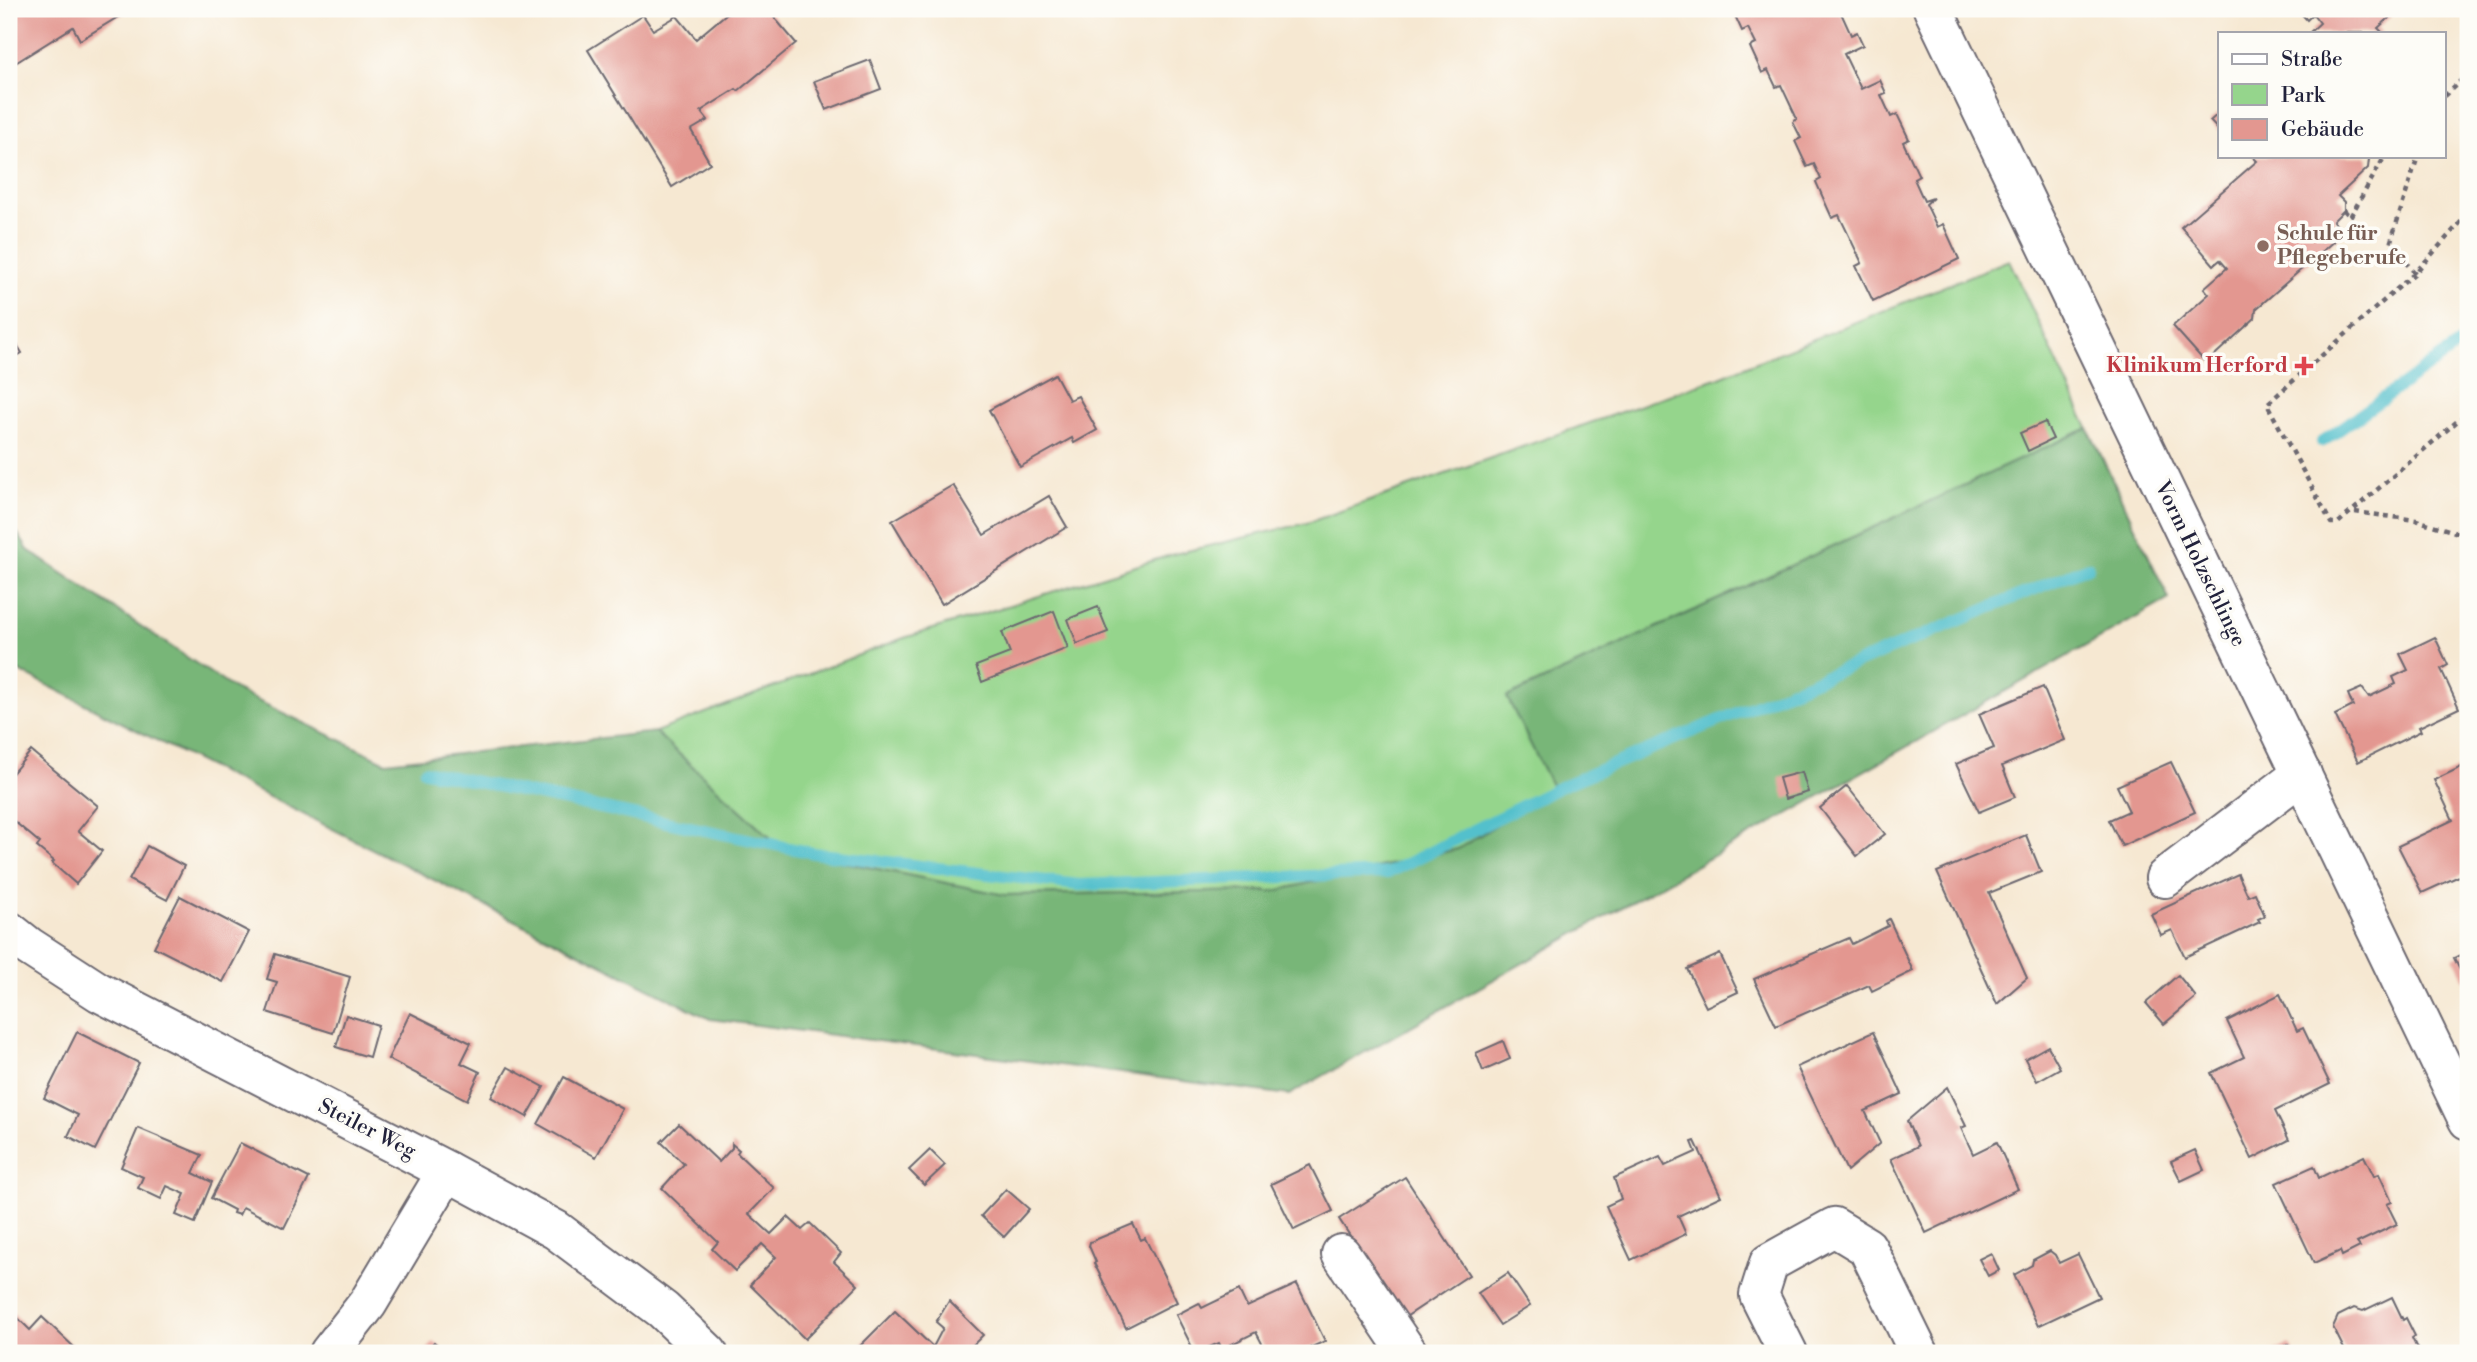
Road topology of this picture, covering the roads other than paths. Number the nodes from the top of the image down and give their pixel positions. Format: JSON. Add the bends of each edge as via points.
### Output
{"nodes":[{"id":1,"x":1933,"y":9,"type":"edge"},
{"id":2,"x":2302,"y":774,"type":"junction"},
{"id":3,"x":2165,"y":878,"type":"dead end"},
{"id":4,"x":9,"y":931,"type":"edge"},
{"id":5,"x":2468,"y":1117,"type":"edge"},
{"id":6,"x":447,"y":1171,"type":"junction"},
{"id":7,"x":1341,"y":1254,"type":"dead end"},
{"id":8,"x":328,"y":1353,"type":"edge"},
{"id":9,"x":708,"y":1353,"type":"edge"},
{"id":10,"x":1408,"y":1353,"type":"edge"},
{"id":11,"x":1788,"y":1353,"type":"edge"},
{"id":12,"x":1919,"y":1353,"type":"edge"}],
"edges":[{"from":1,"to":2,"type":"street","name":"Vorm Holzschlinge"},
{"from":2,"to":3,"type":"street"},
{"from":2,"to":5,"type":"street","name":"Vorm Holzschlinge"},
{"from":4,"to":6,"type":"street","name":"Steiler Weg","via":[[99,992]]},
{"from":6,"to":8,"type":"street","via":[[368,1303]]},
{"from":6,"to":9,"type":"street","name":"Steiler Weg","via":[[556,1230],[663,1310]]},
{"from":7,"to":10,"type":"street"},
{"from":11,"to":12,"type":"street","via":[[1759,1295],[1769,1263],[1834,1227],[1867,1247]]}]}
